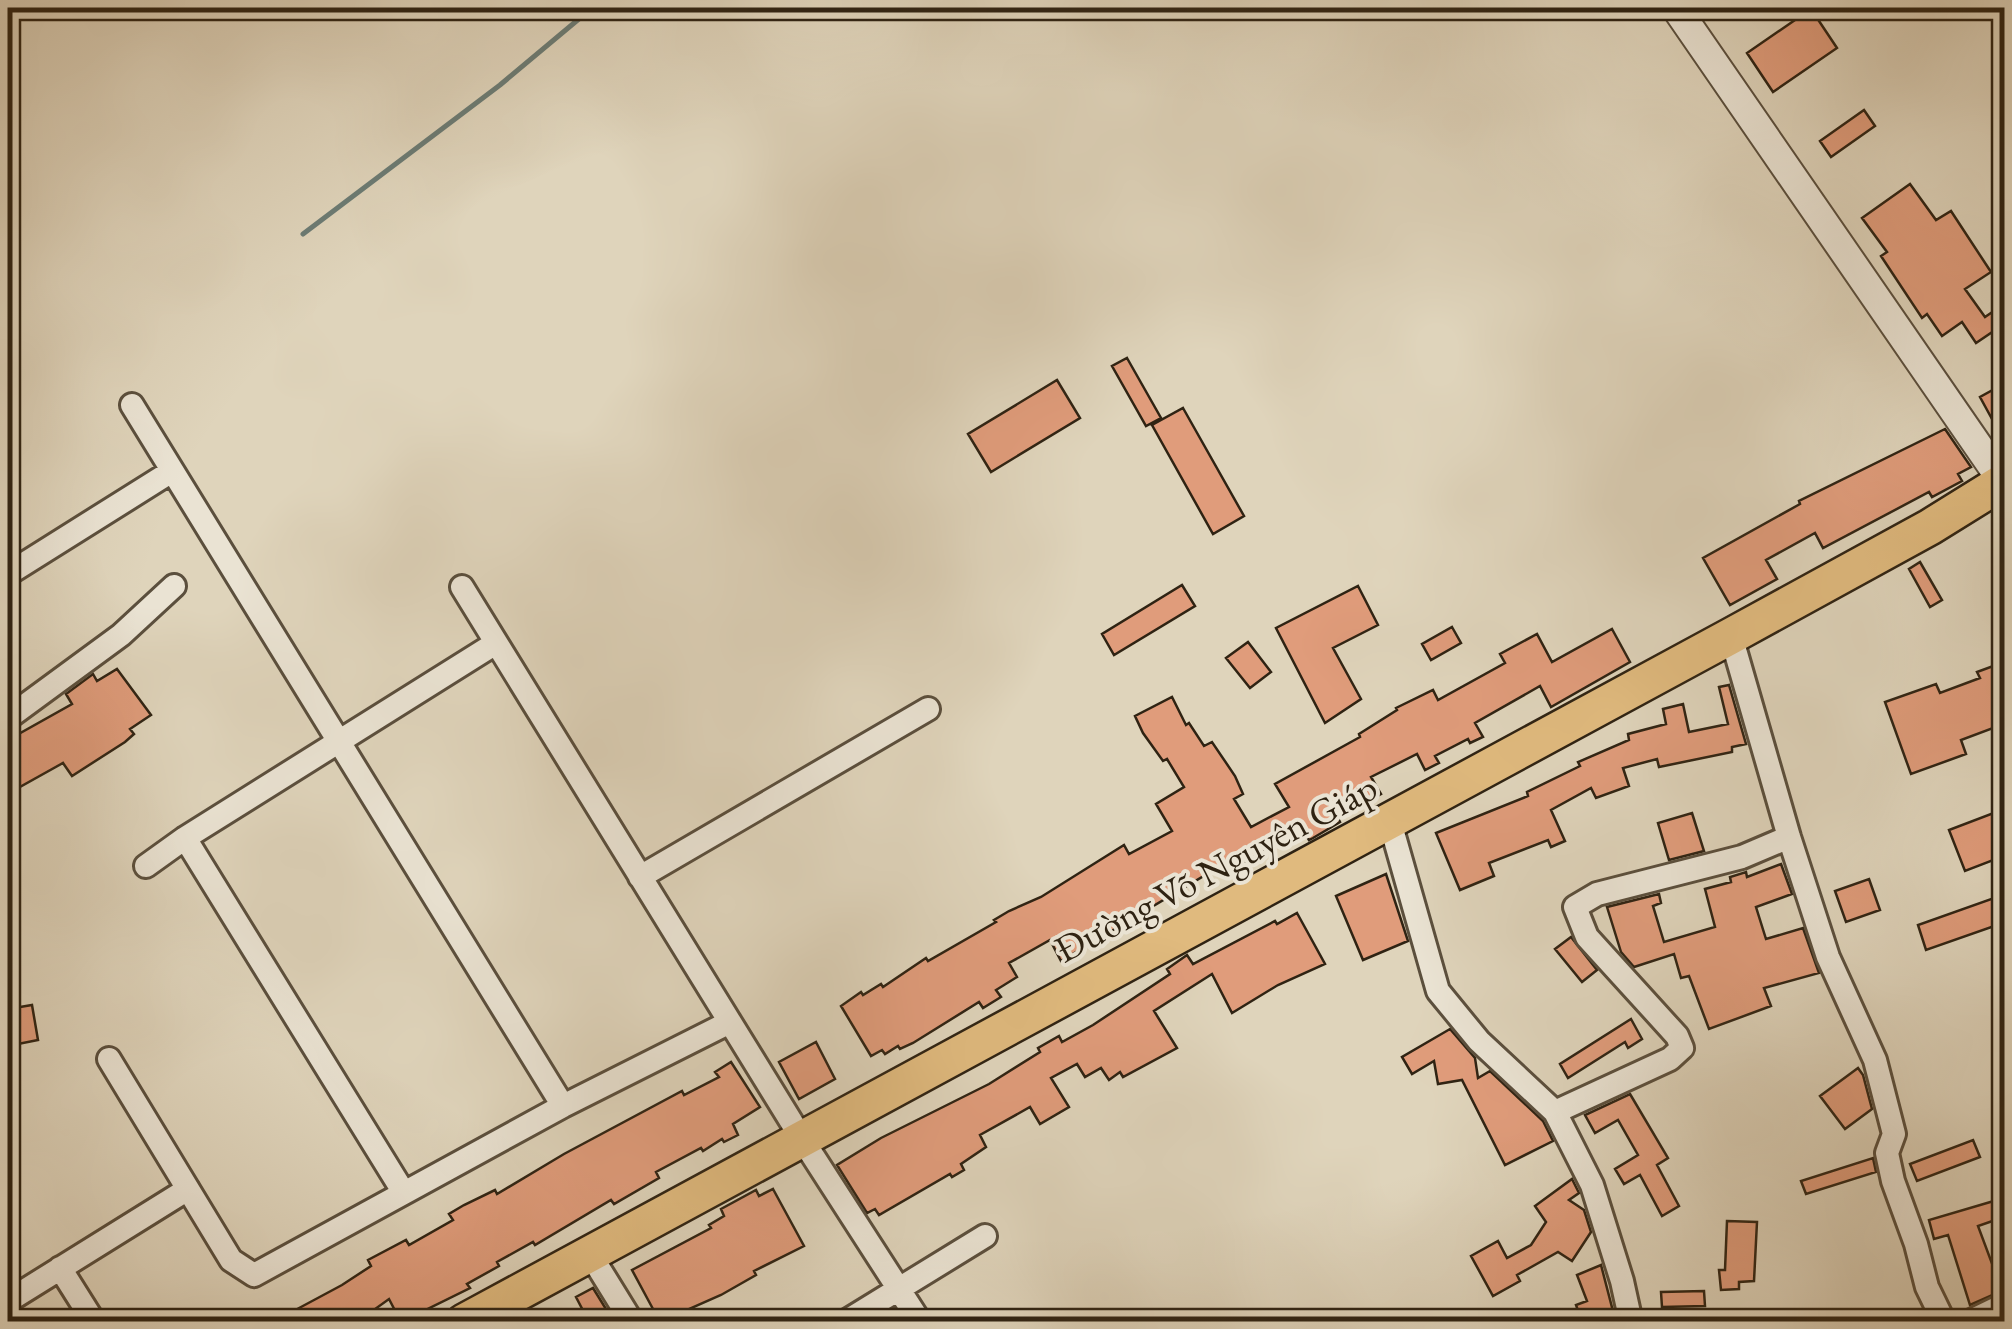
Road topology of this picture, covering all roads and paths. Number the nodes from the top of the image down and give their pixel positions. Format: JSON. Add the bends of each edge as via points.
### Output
{"nodes":[{"id":1,"x":1676,"y":8,"type":"edge"},
{"id":2,"x":132,"y":405,"type":"dead end"},
{"id":3,"x":172,"y":471,"type":"junction"},
{"id":4,"x":2004,"y":481,"type":"edge"},
{"id":5,"x":8,"y":574,"type":"edge"},
{"id":6,"x":174,"y":586,"type":"dead end"},
{"id":7,"x":462,"y":587,"type":"dead end"},
{"id":8,"x":1731,"y":636,"type":"junction"},
{"id":9,"x":496,"y":643,"type":"junction"},
{"id":10,"x":928,"y":709,"type":"dead end"},
{"id":11,"x":8,"y":718,"type":"edge"},
{"id":12,"x":339,"y":742,"type":"junction"},
{"id":13,"x":1390,"y":822,"type":"junction"},
{"id":14,"x":1789,"y":837,"type":"junction"},
{"id":15,"x":185,"y":838,"type":"junction"},
{"id":16,"x":146,"y":866,"type":"dead end"},
{"id":17,"x":640,"y":877,"type":"junction"},
{"id":18,"x":730,"y":1022,"type":"junction"},
{"id":19,"x":109,"y":1059,"type":"dead end"},
{"id":20,"x":564,"y":1106,"type":"junction"},
{"id":21,"x":1555,"y":1112,"type":"junction"},
{"id":22,"x":802,"y":1140,"type":"junction"},
{"id":23,"x":188,"y":1189,"type":"junction"},
{"id":24,"x":404,"y":1193,"type":"junction"},
{"id":25,"x":986,"y":1236,"type":"dead end"},
{"id":26,"x":590,"y":1254,"type":"junction"},
{"id":27,"x":60,"y":1268,"type":"junction"},
{"id":28,"x":898,"y":1289,"type":"junction"},
{"id":29,"x":8,"y":1301,"type":"edge"},
{"id":30,"x":2004,"y":1305,"type":"edge"},
{"id":31,"x":94,"y":1322,"type":"edge"},
{"id":32,"x":464,"y":1322,"type":"edge"},
{"id":33,"x":632,"y":1322,"type":"edge"},
{"id":34,"x":846,"y":1322,"type":"edge"},
{"id":35,"x":920,"y":1322,"type":"edge"},
{"id":36,"x":1630,"y":1322,"type":"edge"},
{"id":37,"x":1944,"y":1322,"type":"edge"},
{"id":38,"x":1969,"y":1322,"type":"edge"}],
"edges":[{"from":1,"to":4,"type":"street"},
{"from":2,"to":3,"type":"street"},
{"from":3,"to":5,"type":"street"},
{"from":3,"to":12,"type":"street"},
{"from":4,"to":8,"type":"main road","name":"Đường Võ Nguyên Giáp"},
{"from":6,"to":11,"type":"street","via":[[122,635]]},
{"from":7,"to":9,"type":"street"},
{"from":8,"to":13,"type":"main road","name":"Đường Võ Nguyên Giáp"},
{"from":8,"to":14,"type":"street"},
{"from":9,"to":12,"type":"street"},
{"from":9,"to":17,"type":"street"},
{"from":10,"to":17,"type":"street"},
{"from":12,"to":15,"type":"street"},
{"from":12,"to":20,"type":"street"},
{"from":13,"to":21,"type":"street","via":[[1438,991],[1479,1041]]},
{"from":13,"to":22,"type":"main road","name":"Đường Võ Nguyên Giáp"},
{"from":14,"to":21,"type":"street","via":[[1574,907],[1587,937],[1682,1048]]},
{"from":14,"to":37,"type":"street","via":[[1828,957],[1875,1060],[1894,1134],[1887,1153],[1893,1181]]},
{"from":15,"to":16,"type":"street"},
{"from":15,"to":24,"type":"street"},
{"from":17,"to":18,"type":"street"},
{"from":18,"to":20,"type":"street"},
{"from":18,"to":22,"type":"street"},
{"from":19,"to":23,"type":"street"},
{"from":20,"to":24,"type":"street"},
{"from":21,"to":36,"type":"street","via":[[1592,1185]]},
{"from":22,"to":26,"type":"main road","name":"Đường Võ Nguyên Giáp"},
{"from":22,"to":28,"type":"street"},
{"from":23,"to":24,"type":"street","via":[[231,1260],[254,1275]]},
{"from":23,"to":27,"type":"street"},
{"from":25,"to":28,"type":"street"},
{"from":26,"to":32,"type":"main road","name":"Đường Võ Nguyên Giáp"},
{"from":26,"to":33,"type":"street"},
{"from":27,"to":29,"type":"street"},
{"from":27,"to":31,"type":"street"},
{"from":28,"to":34,"type":"street"},
{"from":28,"to":35,"type":"street"},
{"from":30,"to":38,"type":"street"}]}
